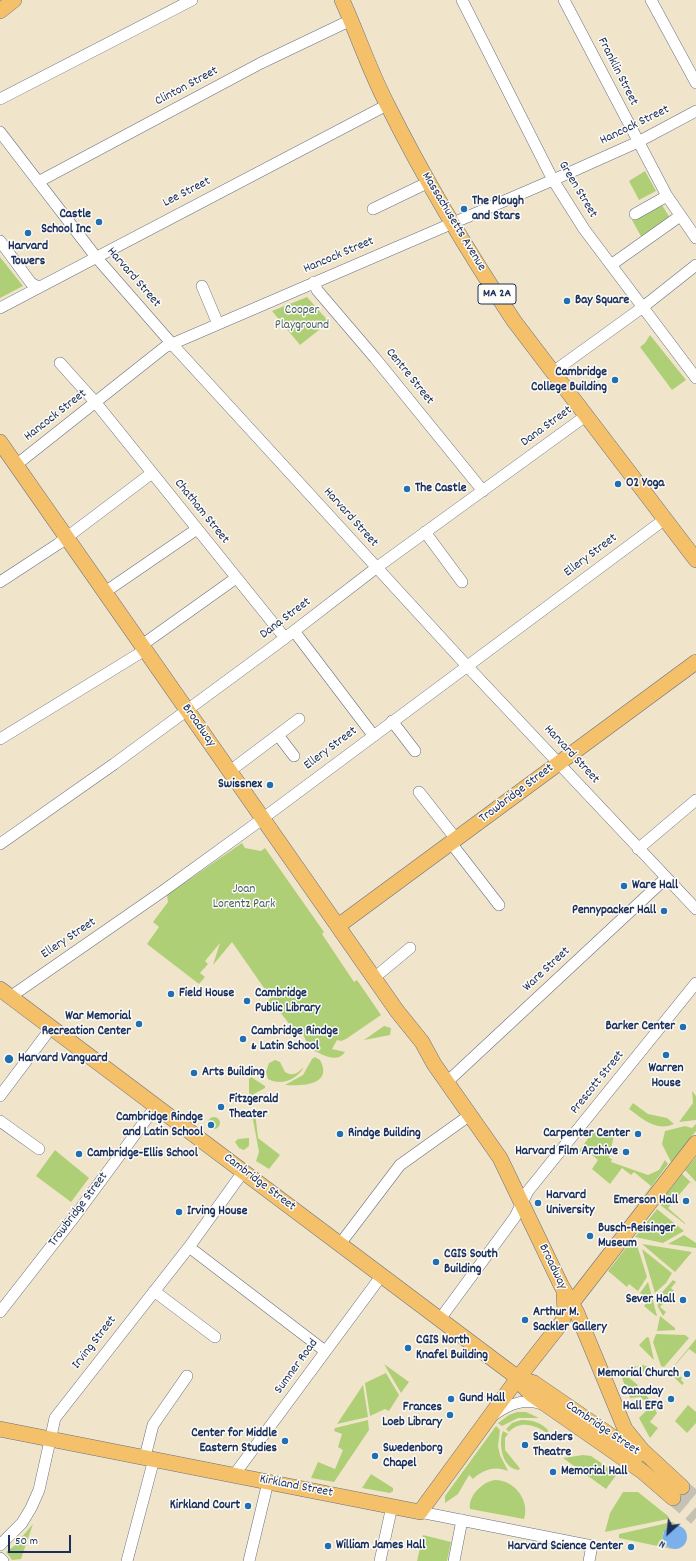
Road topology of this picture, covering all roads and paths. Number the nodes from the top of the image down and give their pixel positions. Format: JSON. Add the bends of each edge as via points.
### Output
{"nodes":[{"id":1,"x":14,"y":0,"type":"edge"},
{"id":2,"x":192,"y":0,"type":"edge"},
{"id":3,"x":342,"y":0,"type":"edge"},
{"id":4,"x":462,"y":0,"type":"edge"},
{"id":5,"x":564,"y":0,"type":"edge"},
{"id":6,"x":651,"y":0,"type":"edge"},
{"id":7,"x":0,"y":11,"type":"edge"},
{"id":8,"x":351,"y":20,"type":"junction"},
{"id":9,"x":696,"y":63,"type":"edge"},
{"id":10,"x":694,"y":78,"type":"edge"},
{"id":11,"x":0,"y":99,"type":"edge"},
{"id":12,"x":387,"y":105,"type":"junction"},
{"id":13,"x":696,"y":111,"type":"edge"},
{"id":14,"x":0,"y":132,"type":"edge"},
{"id":15,"x":638,"y":142,"type":"junction"},
{"id":16,"x":553,"y":180,"type":"junction"},
{"id":17,"x":38,"y":182,"type":"junction"},
{"id":18,"x":429,"y":182,"type":"junction"},
{"id":19,"x":667,"y":196,"type":"junction"},
{"id":20,"x":373,"y":209,"type":"dead end"},
{"id":21,"x":635,"y":214,"type":"dead end"},
{"id":22,"x":680,"y":216,"type":"junction"},
{"id":23,"x":454,"y":224,"type":"junction"},
{"id":24,"x":696,"y":238,"type":"edge"},
{"id":25,"x":0,"y":241,"type":"edge"},
{"id":26,"x":96,"y":257,"type":"junction"},
{"id":27,"x":611,"y":265,"type":"junction"},
{"id":28,"x":696,"y":265,"type":"edge"},
{"id":29,"x":314,"y":282,"type":"junction"},
{"id":30,"x":202,"y":286,"type":"dead end"},
{"id":31,"x":38,"y":287,"type":"junction"},
{"id":32,"x":643,"y":307,"type":"junction"},
{"id":33,"x":0,"y":308,"type":"edge"},
{"id":34,"x":218,"y":324,"type":"junction"},
{"id":35,"x":172,"y":344,"type":"junction"},
{"id":36,"x":60,"y":363,"type":"dead end"},
{"id":37,"x":553,"y":372,"type":"junction"},
{"id":38,"x":696,"y":378,"type":"edge"},
{"id":39,"x":96,"y":403,"type":"junction"},
{"id":40,"x":587,"y":416,"type":"junction"},
{"id":41,"x":0,"y":442,"type":"edge"},
{"id":42,"x":16,"y":465,"type":"junction"},
{"id":43,"x":152,"y":473,"type":"junction"},
{"id":44,"x":483,"y":491,"type":"junction"},
{"id":45,"x":665,"y":519,"type":"junction"},
{"id":46,"x":197,"y":529,"type":"junction"},
{"id":47,"x":425,"y":532,"type":"junction"},
{"id":48,"x":67,"y":538,"type":"junction"},
{"id":49,"x":696,"y":560,"type":"edge"},
{"id":50,"x":376,"y":568,"type":"junction"},
{"id":51,"x":236,"y":578,"type":"junction"},
{"id":52,"x":0,"y":582,"type":"edge"},
{"id":53,"x":462,"y":582,"type":"dead end"},
{"id":54,"x":105,"y":592,"type":"junction"},
{"id":55,"x":294,"y":631,"type":"junction"},
{"id":56,"x":285,"y":638,"type":"junction"},
{"id":57,"x":144,"y":648,"type":"junction"},
{"id":58,"x":696,"y":662,"type":"edge"},
{"id":59,"x":467,"y":666,"type":"junction"},
{"id":60,"x":187,"y":710,"type":"junction"},
{"id":61,"x":299,"y":719,"type":"dead end"},
{"id":62,"x":392,"y":721,"type":"junction"},
{"id":63,"x":278,"y":735,"type":"junction"},
{"id":64,"x":373,"y":736,"type":"junction"},
{"id":65,"x":0,"y":739,"type":"edge"},
{"id":66,"x":415,"y":751,"type":"dead end"},
{"id":67,"x":294,"y":756,"type":"dead end"},
{"id":68,"x":559,"y":762,"type":"junction"},
{"id":69,"x":230,"y":771,"type":"junction"},
{"id":70,"x":419,"y":792,"type":"dead end"},
{"id":71,"x":696,"y":800,"type":"edge"},
{"id":72,"x":263,"y":818,"type":"junction"},
{"id":73,"x":453,"y":841,"type":"junction"},
{"id":74,"x":0,"y":844,"type":"edge"},
{"id":75,"x":638,"y":849,"type":"junction"},
{"id":76,"x":666,"y":878,"type":"junction"},
{"id":77,"x":499,"y":905,"type":"dead end"},
{"id":78,"x":696,"y":909,"type":"edge"},
{"id":79,"x":338,"y":926,"type":"junction"},
{"id":80,"x":410,"y":948,"type":"dead end"},
{"id":81,"x":374,"y":978,"type":"junction"},
{"id":82,"x":696,"y":983,"type":"edge"},
{"id":83,"x":5,"y":993,"type":"edge"},
{"id":84,"x":51,"y":1028,"type":"junction"},
{"id":85,"x":447,"y":1082,"type":"junction"},
{"id":86,"x":0,"y":1096,"type":"edge"},
{"id":87,"x":156,"y":1106,"type":"junction"},
{"id":88,"x":470,"y":1115,"type":"junction"},
{"id":89,"x":0,"y":1121,"type":"edge"},
{"id":90,"x":696,"y":1143,"type":"edge"},
{"id":91,"x":39,"y":1149,"type":"dead end"},
{"id":92,"x":243,"y":1172,"type":"junction"},
{"id":93,"x":522,"y":1204,"type":"junction"},
{"id":94,"x":340,"y":1244,"type":"junction"},
{"id":95,"x":189,"y":1247,"type":"junction"},
{"id":96,"x":382,"y":1275,"type":"junction"},
{"id":97,"x":154,"y":1291,"type":"junction"},
{"id":98,"x":568,"y":1297,"type":"junction"},
{"id":99,"x":0,"y":1312,"type":"edge"},
{"id":100,"x":440,"y":1319,"type":"junction"},
{"id":101,"x":215,"y":1337,"type":"dead end"},
{"id":102,"x":325,"y":1351,"type":"junction"},
{"id":103,"x":186,"y":1376,"type":"dead end"},
{"id":104,"x":518,"y":1378,"type":"junction"},
{"id":105,"x":552,"y":1409,"type":"junction"},
{"id":106,"x":486,"y":1421,"type":"junction"},
{"id":107,"x":0,"y":1428,"type":"edge"},
{"id":108,"x":49,"y":1438,"type":"junction"},
{"id":109,"x":150,"y":1458,"type":"junction"},
{"id":110,"x":234,"y":1475,"type":"junction"},
{"id":111,"x":268,"y":1482,"type":"junction"},
{"id":112,"x":678,"y":1492,"type":"junction"},
{"id":113,"x":392,"y":1506,"type":"junction"},
{"id":114,"x":420,"y":1512,"type":"junction"},
{"id":115,"x":462,"y":1520,"type":"junction"},
{"id":116,"x":0,"y":1545,"type":"edge"},
{"id":117,"x":0,"y":1558,"type":"edge"},
{"id":118,"x":3,"y":1561,"type":"edge"},
{"id":119,"x":127,"y":1561,"type":"edge"},
{"id":120,"x":249,"y":1561,"type":"edge"},
{"id":121,"x":380,"y":1561,"type":"edge"},
{"id":122,"x":454,"y":1561,"type":"edge"},
{"id":123,"x":590,"y":1561,"type":"edge"}],
"edges":[{"from":1,"to":7,"type":"main road"},
{"from":2,"to":11,"type":"street"},
{"from":3,"to":8,"type":"main road","name":"Massachusetts Avenue","number":"MA 2A"},
{"from":4,"to":16,"type":"street","name":"Green Street"},
{"from":5,"to":15,"type":"street","name":"Franklin Street"},
{"from":6,"to":10,"type":"street"},
{"from":8,"to":12,"type":"main road","name":"Massachusetts Avenue","number":"MA 2A"},
{"from":8,"to":17,"type":"street","name":"Clinton Street","via":[[255,67]]},
{"from":9,"to":10,"type":"street"},
{"from":12,"to":18,"type":"main road","name":"Massachusetts Avenue","number":"MA 2A"},
{"from":12,"to":26,"type":"street","name":"Lee Street"},
{"from":13,"to":15,"type":"street","name":"Hancock Street"},
{"from":14,"to":17,"type":"street","name":"Harvard Street"},
{"from":15,"to":16,"type":"street","name":"Hancock Street"},
{"from":15,"to":19,"type":"street","name":"Franklin Street"},
{"from":16,"to":23,"type":"street","name":"Hancock Street"},
{"from":16,"to":27,"type":"street","name":"Green Street","via":[[584,229]]},
{"from":17,"to":26,"type":"street","name":"Harvard Street"},
{"from":18,"to":20,"type":"street"},
{"from":18,"to":23,"type":"main road","name":"Massachusetts Avenue","number":"MA 2A"},
{"from":19,"to":21,"type":"street"},
{"from":19,"to":22,"type":"street","name":"Franklin Street"},
{"from":22,"to":24,"type":"street","name":"Franklin Street"},
{"from":22,"to":27,"type":"street"},
{"from":23,"to":29,"type":"street","name":"Hancock Street"},
{"from":23,"to":37,"type":"main road","name":"Massachusetts Avenue","number":"MA 2A","via":[[504,306]]},
{"from":25,"to":31,"type":"street","via":[[31,283]]},
{"from":26,"to":31,"type":"street","name":"Lee Street"},
{"from":26,"to":35,"type":"street","name":"Harvard Street"},
{"from":27,"to":32,"type":"street","name":"Green Street"},
{"from":28,"to":32,"type":"street"},
{"from":29,"to":34,"type":"street","name":"Hancock Street"},
{"from":29,"to":44,"type":"street","name":"Centre Street","via":[[317,290]]},
{"from":30,"to":34,"type":"street"},
{"from":31,"to":33,"type":"street","name":"Lee Street"},
{"from":32,"to":37,"type":"street"},
{"from":32,"to":38,"type":"street","name":"Green Street"},
{"from":34,"to":35,"type":"street","name":"Hancock Street"},
{"from":35,"to":39,"type":"street","name":"Hancock Street"},
{"from":35,"to":50,"type":"street","name":"Harvard Street"},
{"from":36,"to":39,"type":"street","name":"Chatham Street"},
{"from":37,"to":40,"type":"main road","name":"Massachusetts Avenue","number":"MA 2A"},
{"from":39,"to":42,"type":"street","name":"Hancock Street"},
{"from":39,"to":43,"type":"street","name":"Chatham Street"},
{"from":40,"to":44,"type":"street","name":"Dana Street"},
{"from":40,"to":45,"type":"main road","name":"Massachusetts Avenue","number":"MA 2A"},
{"from":41,"to":42,"type":"main road","name":"Broadway"},
{"from":42,"to":48,"type":"main road","name":"Broadway"},
{"from":43,"to":46,"type":"street","name":"Chatham Street"},
{"from":43,"to":48,"type":"street"},
{"from":44,"to":47,"type":"street","name":"Dana Street"},
{"from":45,"to":49,"type":"main road","name":"Massachusetts Avenue","number":"MA 2A"},
{"from":45,"to":59,"type":"street","name":"Ellery Street"},
{"from":46,"to":51,"type":"street","name":"Chatham Street"},
{"from":46,"to":54,"type":"street"},
{"from":47,"to":50,"type":"street","name":"Dana Street"},
{"from":47,"to":53,"type":"street"},
{"from":48,"to":52,"type":"street"},
{"from":48,"to":54,"type":"main road","name":"Broadway"},
{"from":50,"to":55,"type":"street","name":"Dana Street"},
{"from":50,"to":59,"type":"street","name":"Harvard Street"},
{"from":51,"to":56,"type":"street","name":"Chatham Street"},
{"from":51,"to":57,"type":"street"},
{"from":54,"to":57,"type":"main road","name":"Broadway"},
{"from":55,"to":56,"type":"street","name":"Dana Street"},
{"from":55,"to":64,"type":"street"},
{"from":56,"to":60,"type":"street","name":"Dana Street"},
{"from":57,"to":60,"type":"main road","name":"Broadway"},
{"from":57,"to":65,"type":"street"},
{"from":58,"to":68,"type":"main road","name":"Trowbridge Street"},
{"from":59,"to":62,"type":"street","name":"Ellery Street"},
{"from":59,"to":68,"type":"street","name":"Harvard Street"},
{"from":60,"to":69,"type":"main road","name":"Broadway"},
{"from":60,"to":74,"type":"street","name":"Dana Street"},
{"from":61,"to":63,"type":"street"},
{"from":62,"to":64,"type":"street","name":"Ellery Street"},
{"from":62,"to":66,"type":"street"},
{"from":63,"to":67,"type":"street"},
{"from":63,"to":69,"type":"street"},
{"from":64,"to":72,"type":"street","name":"Ellery Street"},
{"from":68,"to":73,"type":"main road","name":"Trowbridge Street"},
{"from":68,"to":75,"type":"street","name":"Harvard Street"},
{"from":69,"to":72,"type":"main road","name":"Broadway"},
{"from":70,"to":73,"type":"street"},
{"from":71,"to":75,"type":"street"},
{"from":72,"to":79,"type":"main road","name":"Broadway"},
{"from":72,"to":83,"type":"street","name":"Ellery Street","via":[[163,891]]},
{"from":73,"to":77,"type":"street"},
{"from":73,"to":79,"type":"main road","name":"Trowbridge Street"},
{"from":75,"to":76,"type":"street","name":"Harvard Street"},
{"from":76,"to":78,"type":"street","name":"Harvard Street"},
{"from":76,"to":85,"type":"street","name":"Ware Street"},
{"from":79,"to":81,"type":"main road","name":"Broadway"},
{"from":80,"to":81,"type":"street"},
{"from":81,"to":85,"type":"main road","name":"Broadway","via":[[397,1011],[411,1039]]},
{"from":82,"to":93,"type":"street","name":"Prescott Street","via":[[530,1188]]},
{"from":83,"to":84,"type":"main road","name":"Cambridge Street"},
{"from":84,"to":86,"type":"street"},
{"from":84,"to":87,"type":"main road","name":"Cambridge Street"},
{"from":85,"to":88,"type":"main road","name":"Broadway"},
{"from":87,"to":92,"type":"main road","name":"Cambridge Street"},
{"from":87,"to":99,"type":"street","name":"Trowbridge Street"},
{"from":88,"to":93,"type":"main road","name":"Broadway","via":[[500,1158]]},
{"from":88,"to":94,"type":"street","via":[[399,1166]]},
{"from":89,"to":91,"type":"street"},
{"from":90,"to":98,"type":"main road"},
{"from":92,"to":94,"type":"main road","name":"Cambridge Street"},
{"from":92,"to":95,"type":"street","name":"Irving Street"},
{"from":93,"to":98,"type":"main road","name":"Broadway"},
{"from":93,"to":100,"type":"street","name":"Prescott Street"},
{"from":94,"to":96,"type":"main road","name":"Cambridge Street"},
{"from":95,"to":97,"type":"street","name":"Irving Street"},
{"from":95,"to":102,"type":"street"},
{"from":96,"to":100,"type":"main road","name":"Cambridge Street"},
{"from":96,"to":102,"type":"street","name":"Sumner Road"},
{"from":97,"to":101,"type":"street"},
{"from":97,"to":108,"type":"street","name":"Irving Street","via":[[54,1418]]},
{"from":98,"to":104,"type":"main road","via":[[563,1320]]},
{"from":98,"to":112,"type":"main road","name":"Broadway","via":[[625,1429]]},
{"from":100,"to":104,"type":"main road","name":"Cambridge Street"},
{"from":102,"to":110,"type":"street","name":"Sumner Road"},
{"from":103,"to":109,"type":"street","via":[[153,1425]]},
{"from":104,"to":105,"type":"main road","name":"Cambridge Street","via":[[525,1389]]},
{"from":104,"to":106,"type":"main road"},
{"from":104,"to":112,"type":"main road","name":"Cambridge Street","via":[[534,1383],[658,1467]]},
{"from":105,"to":106,"type":"street","via":[[538,1403],[521,1402],[505,1407]]},
{"from":105,"to":112,"type":"main road","name":"Cambridge Street","via":[[647,1475]]},
{"from":106,"to":114,"type":"main road"},
{"from":107,"to":108,"type":"main road","name":"Kirkland Street"},
{"from":108,"to":109,"type":"main road","name":"Kirkland Street"},
{"from":108,"to":116,"type":"street","name":"Irving Street","via":[[38,1490],[31,1508],[22,1523]]},
{"from":109,"to":110,"type":"main road","name":"Kirkland Street"},
{"from":109,"to":119,"type":"street"},
{"from":110,"to":111,"type":"main road","name":"Kirkland Street"},
{"from":111,"to":113,"type":"main road","name":"Kirkland Street"},
{"from":111,"to":120,"type":"street"},
{"from":113,"to":114,"type":"main road","name":"Kirkland Street"},
{"from":113,"to":121,"type":"street"},
{"from":114,"to":115,"type":"street","name":"Kirkland Street"},
{"from":115,"to":122,"type":"street"},
{"from":115,"to":123,"type":"street","name":"Kirkland Street","via":[[592,1546]]},
{"from":117,"to":118,"type":"street"}]}
